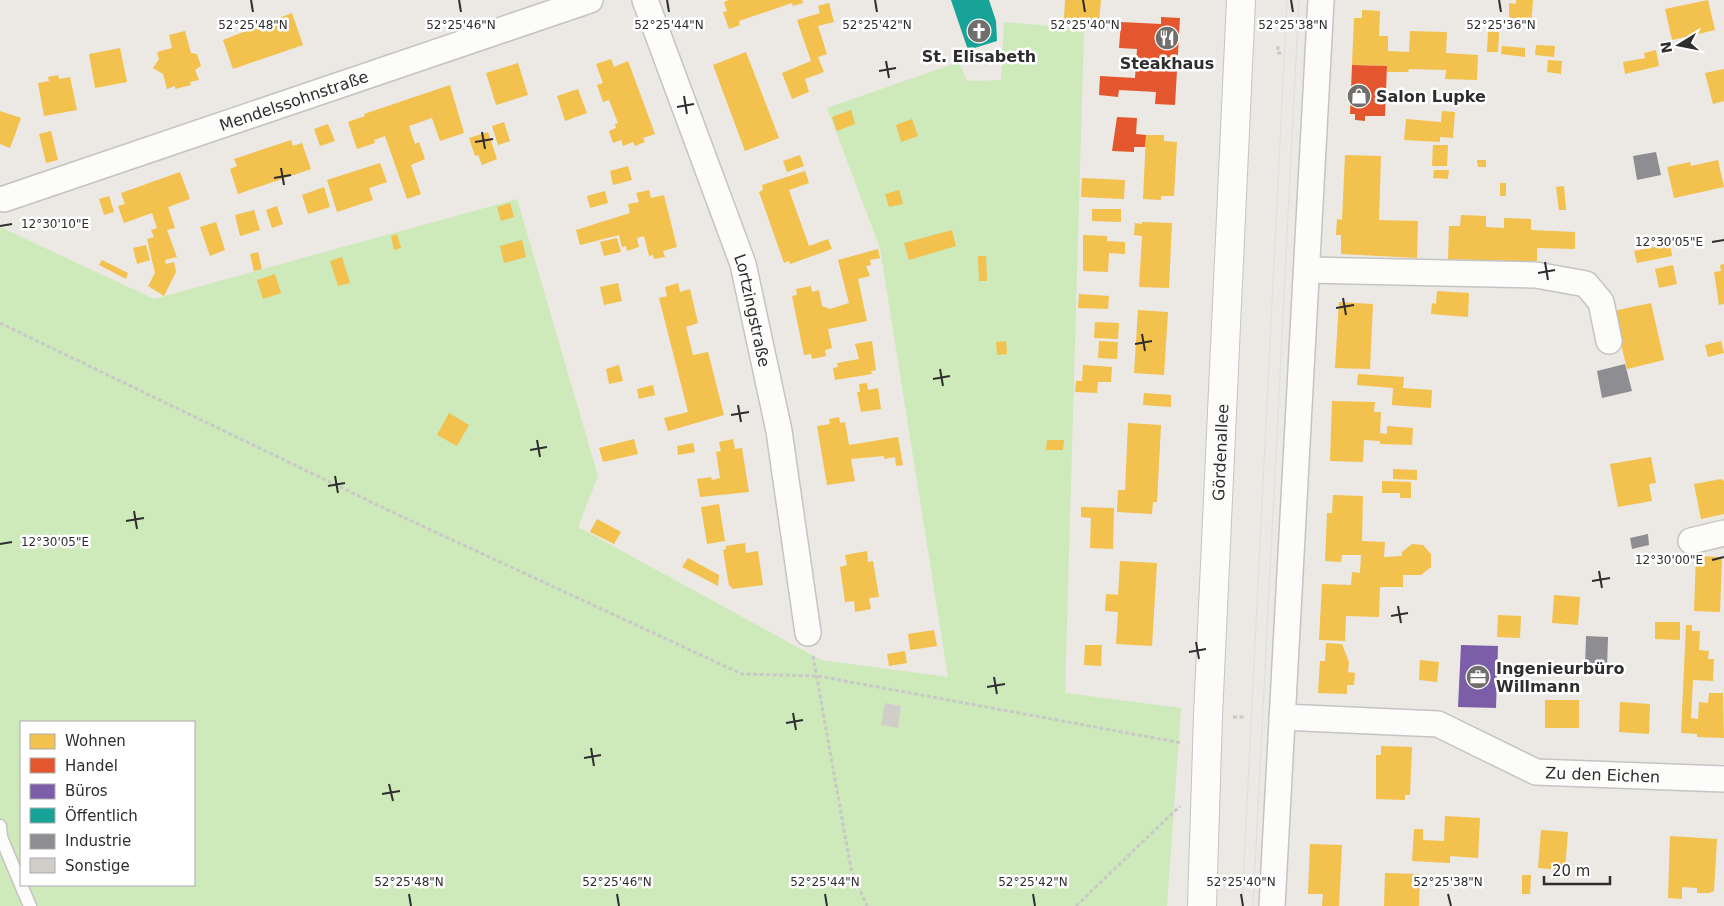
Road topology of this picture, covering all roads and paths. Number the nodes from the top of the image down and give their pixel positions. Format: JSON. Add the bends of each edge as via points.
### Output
{"nodes":[{"id":1,"x":590,"y":0,"type":"edge"},
{"id":2,"x":645,"y":0,"type":"edge"},
{"id":3,"x":1241,"y":0,"type":"edge"},
{"id":4,"x":1321,"y":0,"type":"edge"},
{"id":5,"x":1278,"y":46,"type":"dead end"},
{"id":6,"x":1281,"y":53,"type":"dead end"},
{"id":7,"x":1,"y":201,"type":"edge"},
{"id":8,"x":1307,"y":270,"type":"junction"},
{"id":9,"x":0,"y":323,"type":"edge"},
{"id":10,"x":1608,"y":341,"type":"dead end"},
{"id":11,"x":1724,"y":533,"type":"edge"},
{"id":12,"x":1691,"y":541,"type":"dead end"},
{"id":13,"x":808,"y":633,"type":"joint"},
{"id":14,"x":818,"y":676,"type":"junction"},
{"id":15,"x":1282,"y":717,"type":"junction"},
{"id":16,"x":1191,"y":744,"type":"dead end"},
{"id":17,"x":1724,"y":779,"type":"edge"},
{"id":18,"x":1182,"y":804,"type":"dead end"},
{"id":19,"x":0,"y":826,"type":"edge"},
{"id":20,"x":20,"y":883,"type":"edge"},
{"id":21,"x":21,"y":886,"type":"edge"},
{"id":22,"x":30,"y":906,"type":"edge"},
{"id":23,"x":867,"y":906,"type":"edge"},
{"id":24,"x":1076,"y":906,"type":"edge"},
{"id":25,"x":1202,"y":906,"type":"edge"},
{"id":26,"x":1272,"y":906,"type":"edge"}],
"edges":[{"from":1,"to":7,"type":"street","name":"Mendelssohnstraße"},
{"from":2,"to":13,"type":"street","name":"Lortzingstraße","via":[[743,264],[779,431]]},
{"from":3,"to":25,"type":"street","name":"Gördenallee","via":[[1208,706]]},
{"from":4,"to":8,"type":"street"},
{"from":5,"to":6,"type":"path"},
{"from":8,"to":10,"type":"street","via":[[1536,275],[1586,284],[1601,302]]},
{"from":8,"to":15,"type":"street"},
{"from":9,"to":14,"type":"path","via":[[401,516],[742,674]]},
{"from":11,"to":12,"type":"street"},
{"from":13,"to":14,"type":"path"},
{"from":14,"to":16,"type":"path"},
{"from":14,"to":23,"type":"path","via":[[851,869]]},
{"from":15,"to":17,"type":"street","name":"Zu den Eichen","via":[[1438,724],[1536,772]]},
{"from":15,"to":26,"type":"street"},
{"from":18,"to":24,"type":"path"},
{"from":19,"to":20,"type":"lane"},
{"from":21,"to":22,"type":"lane"}]}
